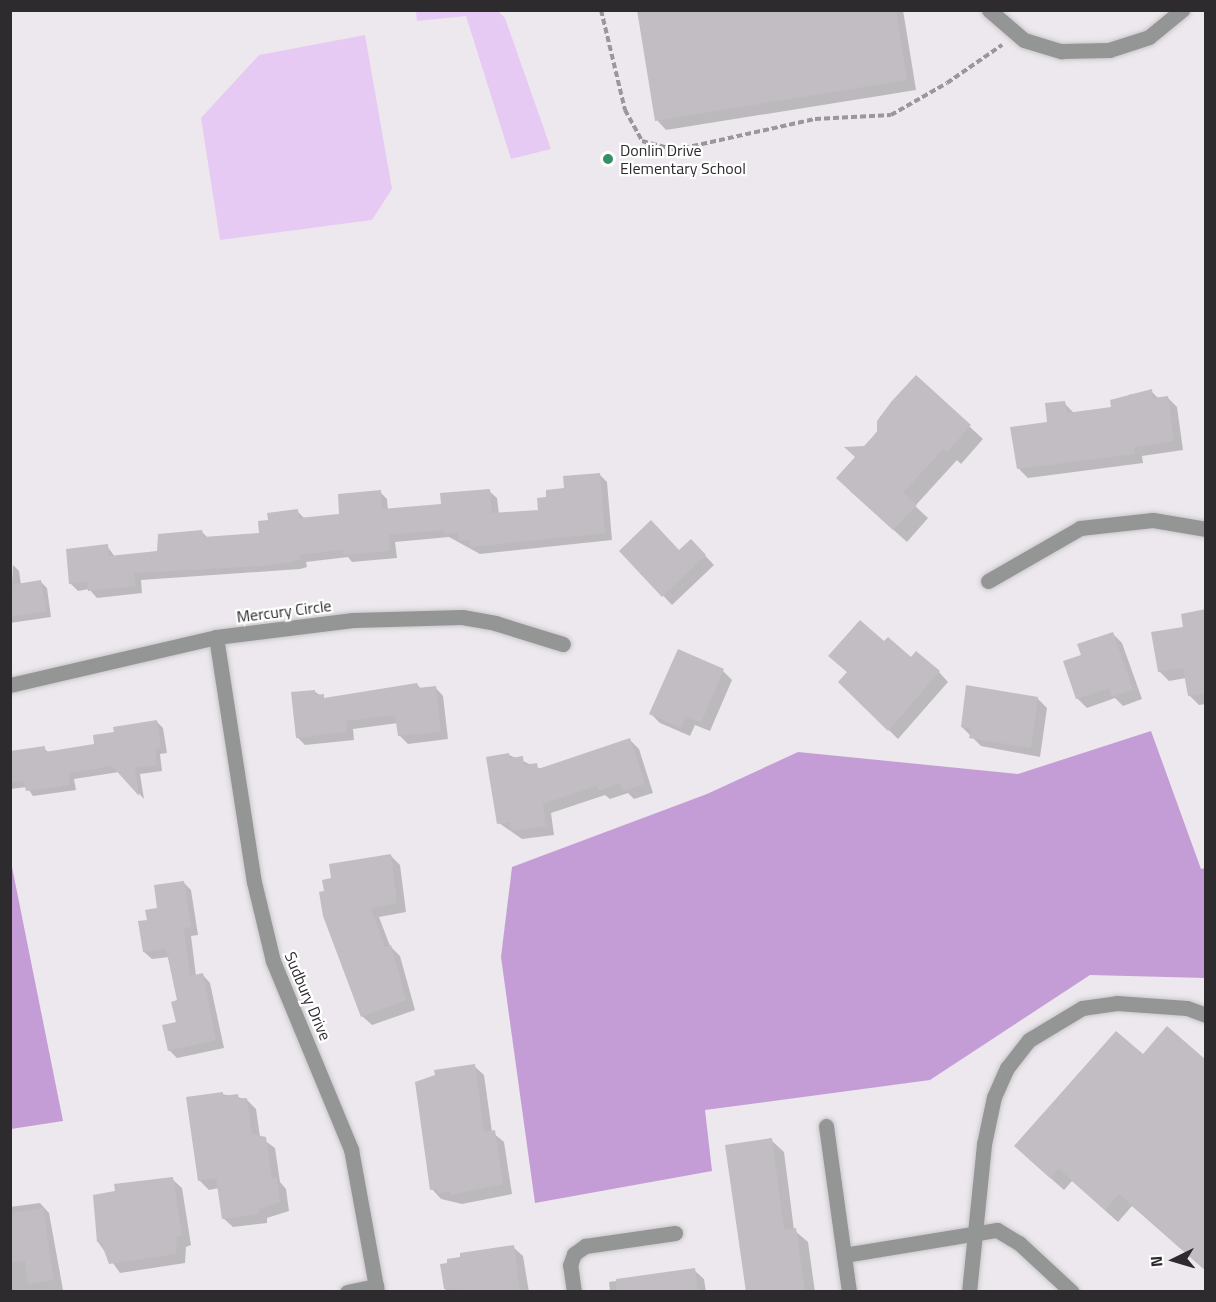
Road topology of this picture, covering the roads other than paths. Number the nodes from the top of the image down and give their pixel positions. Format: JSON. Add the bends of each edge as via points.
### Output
{"nodes":[{"id":1,"x":989,"y":10,"type":"edge"},
{"id":2,"x":1182,"y":10,"type":"edge"},
{"id":3,"x":1206,"y":529,"type":"edge"},
{"id":4,"x":988,"y":581,"type":"dead end"},
{"id":5,"x":216,"y":637,"type":"junction"},
{"id":6,"x":563,"y":644,"type":"dead end"},
{"id":7,"x":10,"y":685,"type":"edge"},
{"id":8,"x":1206,"y":1015,"type":"edge"},
{"id":9,"x":826,"y":1126,"type":"dead end"},
{"id":10,"x":675,"y":1233,"type":"dead end"},
{"id":11,"x":977,"y":1235,"type":"junction"},
{"id":12,"x":844,"y":1255,"type":"junction"},
{"id":13,"x":377,"y":1289,"type":"edge"},
{"id":14,"x":347,"y":1292,"type":"edge"},
{"id":15,"x":574,"y":1292,"type":"edge"},
{"id":16,"x":849,"y":1292,"type":"edge"},
{"id":17,"x":969,"y":1292,"type":"edge"},
{"id":18,"x":1072,"y":1292,"type":"edge"}],
"edges":[{"from":1,"to":2,"type":"street","via":[[1018,35],[1060,51],[1109,50],[1149,37]]},
{"from":3,"to":4,"type":"street","via":[[1153,520],[1080,528]]},
{"from":5,"to":6,"type":"street","name":"Mercury Circle","via":[[424,616],[495,623]]},
{"from":5,"to":7,"type":"street","name":"Mercury Circle"},
{"from":5,"to":13,"type":"street","name":"Sudbury Drive","via":[[254,882],[273,961],[351,1149]]},
{"from":8,"to":11,"type":"street","via":[[1187,1008],[1117,1003],[1082,1008],[1029,1040],[1007,1068],[994,1097],[984,1144]]},
{"from":9,"to":12,"type":"street"},
{"from":10,"to":15,"type":"street","via":[[585,1246],[574,1254],[570,1265]]},
{"from":11,"to":12,"type":"street"},
{"from":11,"to":17,"type":"street"},
{"from":11,"to":18,"type":"street","via":[[997,1230],[1019,1243]]},
{"from":12,"to":16,"type":"street"},
{"from":13,"to":14,"type":"street"}]}
